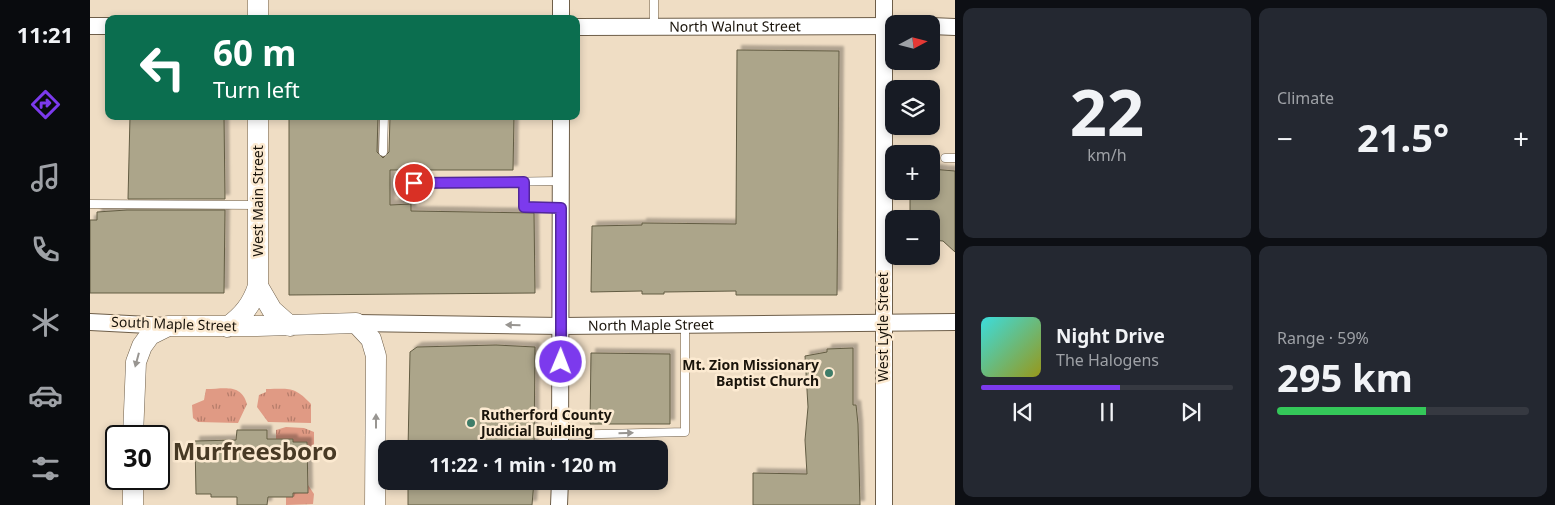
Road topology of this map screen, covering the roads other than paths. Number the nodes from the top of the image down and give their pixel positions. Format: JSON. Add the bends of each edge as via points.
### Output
{"nodes":[{"id":1,"x":258,"y":0,"type":"edge"},
{"id":2,"x":561,"y":0,"type":"edge"},
{"id":3,"x":654,"y":0,"type":"edge"},
{"id":4,"x":884,"y":0,"type":"edge"},
{"id":5,"x":258,"y":15,"type":"edge"},
{"id":6,"x":561,"y":15,"type":"edge"},
{"id":7,"x":887,"y":15,"type":"edge"},
{"id":8,"x":90,"y":26,"type":"edge"},
{"id":9,"x":105,"y":26,"type":"edge"},
{"id":10,"x":885,"y":26,"type":"edge"},
{"id":11,"x":940,"y":26,"type":"edge"},
{"id":12,"x":955,"y":26,"type":"edge"},
{"id":13,"x":580,"y":27,"type":"edge"},
{"id":14,"x":654,"y":27,"type":"junction"},
{"id":15,"x":889,"y":70,"type":"edge"},
{"id":16,"x":258,"y":120,"type":"edge"},
{"id":17,"x":384,"y":120,"type":"edge"},
{"id":18,"x":561,"y":120,"type":"edge"},
{"id":19,"x":888,"y":145,"type":"edge"},
{"id":20,"x":383,"y":152,"type":"dead end"},
{"id":21,"x":945,"y":158,"type":"dead end"},
{"id":22,"x":955,"y":158,"type":"edge"},
{"id":23,"x":561,"y":181,"type":"junction"},
{"id":24,"x":524,"y":182,"type":"junction"},
{"id":25,"x":414,"y":183,"type":"dead end"},
{"id":26,"x":887,"y":200,"type":"edge"},
{"id":27,"x":90,"y":204,"type":"edge"},
{"id":28,"x":259,"y":205,"type":"junction"},
{"id":29,"x":561,"y":208,"type":"junction"},
{"id":30,"x":258,"y":286,"type":"junction"},
{"id":31,"x":90,"y":322,"type":"edge"},
{"id":32,"x":883,"y":322,"type":"junction"},
{"id":33,"x":955,"y":322,"type":"edge"},
{"id":34,"x":356,"y":323,"type":"junction"},
{"id":35,"x":685,"y":324,"type":"junction"},
{"id":36,"x":168,"y":326,"type":"junction"},
{"id":37,"x":258,"y":326,"type":"joint"},
{"id":38,"x":290,"y":326,"type":"junction"},
{"id":39,"x":562,"y":326,"type":"junction"},
{"id":40,"x":227,"y":327,"type":"junction"},
{"id":41,"x":133,"y":425,"type":"edge"},
{"id":42,"x":560,"y":440,"type":"edge"},
{"id":43,"x":585,"y":440,"type":"edge"},
{"id":44,"x":133,"y":490,"type":"edge"},
{"id":45,"x":560,"y":490,"type":"edge"},
{"id":46,"x":133,"y":505,"type":"edge"},
{"id":47,"x":375,"y":505,"type":"edge"},
{"id":48,"x":559,"y":505,"type":"edge"},
{"id":49,"x":884,"y":505,"type":"edge"}],
"edges":[{"from":1,"to":5,"type":"street"},
{"from":2,"to":6,"type":"street"},
{"from":3,"to":14,"type":"lane"},
{"from":4,"to":7,"type":"street","name":"West Lytle Street"},
{"from":8,"to":9,"type":"street"},
{"from":10,"to":14,"type":"street","name":"North Walnut Street"},
{"from":11,"to":12,"type":"street"},
{"from":13,"to":14,"type":"street","name":"North Walnut Street"},
{"from":15,"to":19,"type":"street","name":"West Lytle Street"},
{"from":16,"to":28,"type":"street","name":"West Main Street"},
{"from":17,"to":20,"type":"lane"},
{"from":18,"to":23,"type":"street"},
{"from":21,"to":22,"type":"lane"},
{"from":23,"to":24,"type":"lane"},
{"from":23,"to":29,"type":"street"},
{"from":24,"to":25,"type":"lane"},
{"from":24,"to":29,"type":"lane","via":[[524,207]]},
{"from":26,"to":32,"type":"street","name":"West Lytle Street"},
{"from":27,"to":28,"type":"lane"},
{"from":28,"to":30,"type":"street","name":"West Main Street"},
{"from":29,"to":39,"type":"street"},
{"from":30,"to":38,"type":"street","via":[[272,310]]},
{"from":30,"to":40,"type":"street","name":"West Main Street","via":[[246,311]]},
{"from":31,"to":36,"type":"street","name":"South Maple Street"},
{"from":32,"to":33,"type":"street","name":"North Maple Street"},
{"from":32,"to":35,"type":"street","name":"North Maple Street"},
{"from":32,"to":49,"type":"street","name":"West Lytle Street"},
{"from":34,"to":38,"type":"street","name":"North Maple Street"},
{"from":39,"to":34,"type":"street","name":"North Maple Street","one_way":true},
{"from":47,"to":34,"type":"street","one_way":true,"via":[[376,356],[371,339]]},
{"from":35,"to":39,"type":"street","name":"North Maple Street"},
{"from":43,"to":35,"type":"lane","one_way":true,"via":[[685,432]]},
{"from":36,"to":40,"type":"street","name":"South Maple Street"},
{"from":36,"to":41,"type":"street","one_way":true,"via":[[150,335],[136,362]]},
{"from":37,"to":38,"type":"street","name":"North Maple Street"},
{"from":37,"to":40,"type":"street","name":"South Maple Street"},
{"from":39,"to":42,"type":"street"},
{"from":44,"to":46,"type":"street"},
{"from":45,"to":48,"type":"street"}]}
